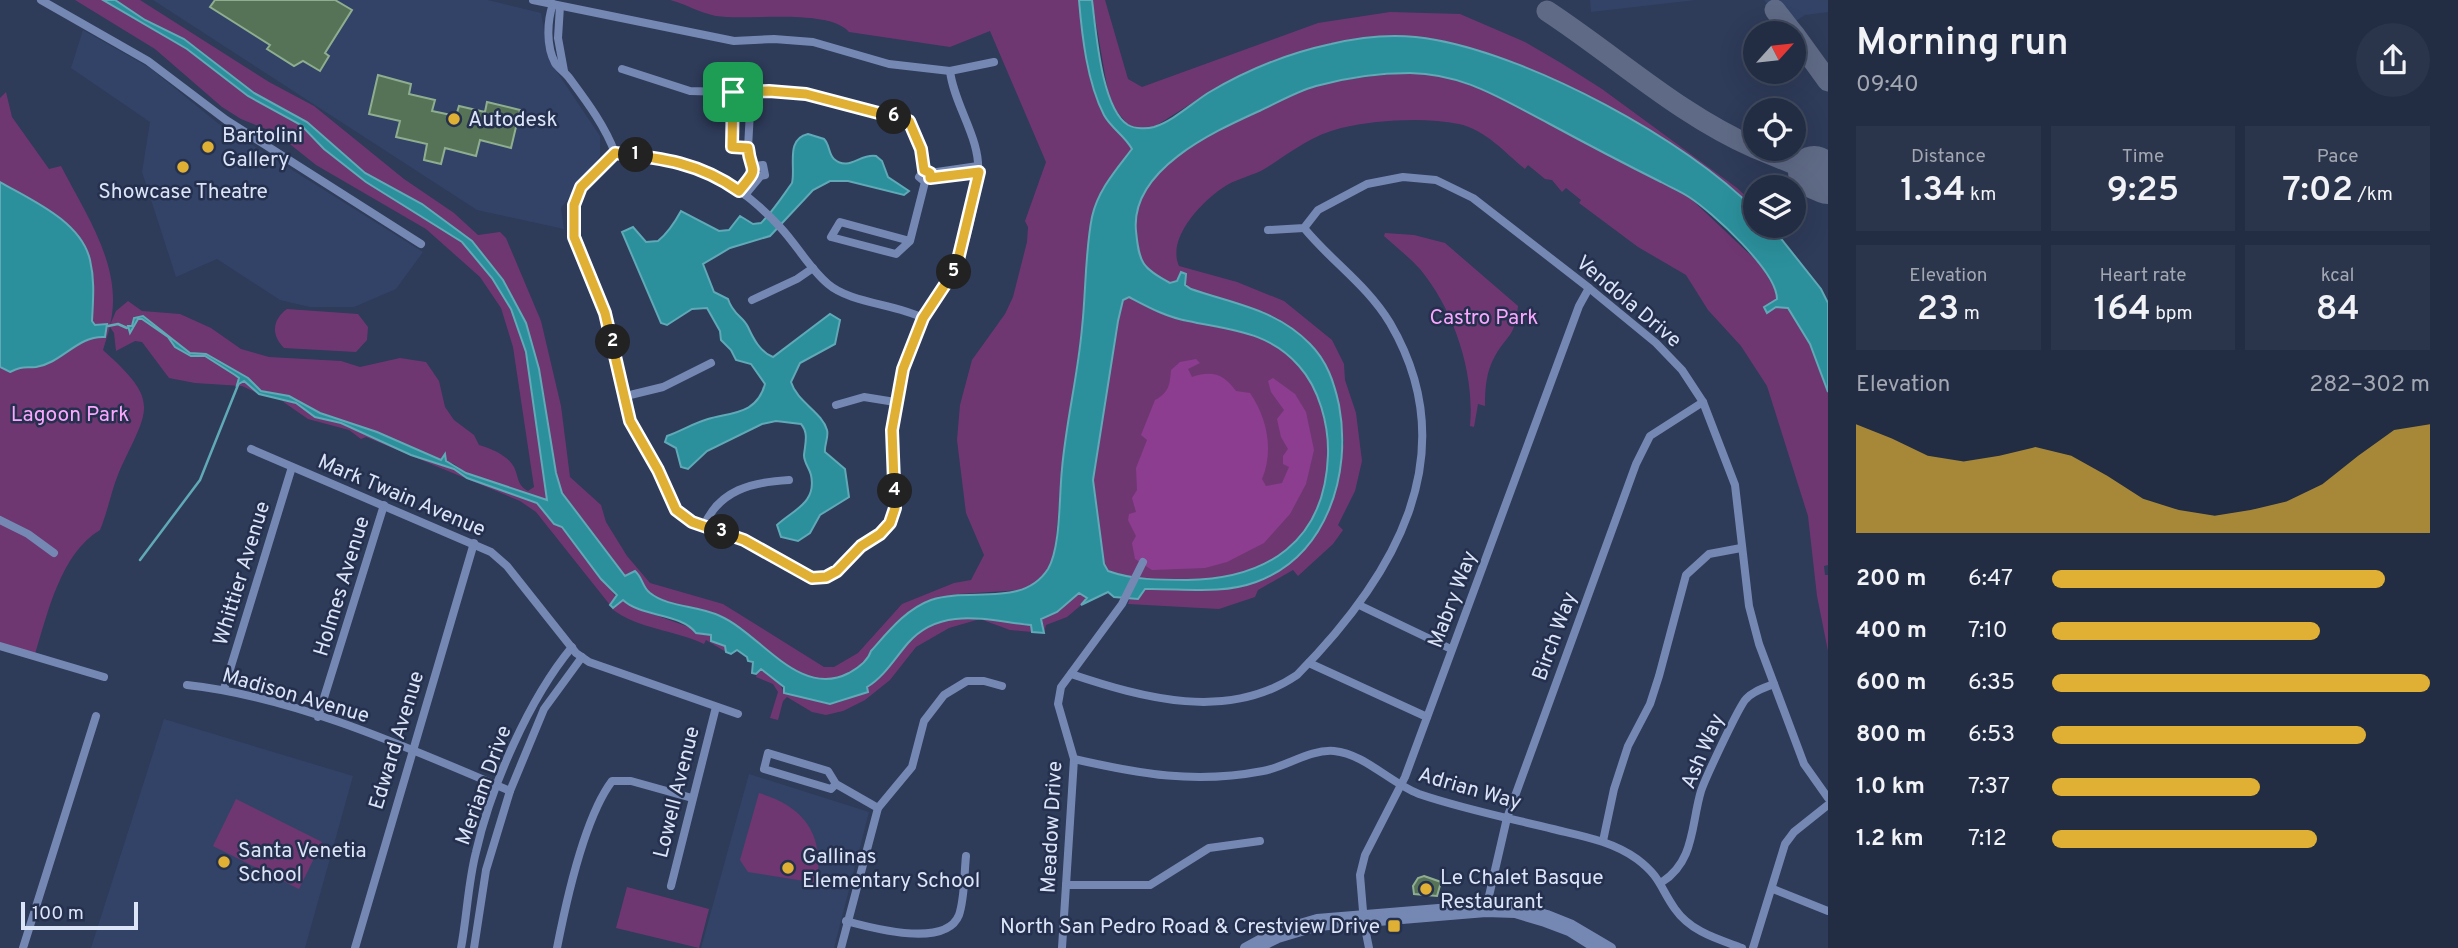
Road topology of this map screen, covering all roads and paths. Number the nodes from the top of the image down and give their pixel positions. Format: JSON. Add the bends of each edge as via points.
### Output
{"nodes":[{"id":1,"x":41,"y":0,"type":"edge"},
{"id":2,"x":533,"y":0,"type":"edge"},
{"id":3,"x":556,"y":5,"type":"junction"},
{"id":4,"x":993,"y":62,"type":"dead end"},
{"id":5,"x":622,"y":69,"type":"dead end"},
{"id":6,"x":950,"y":71,"type":"junction"},
{"id":7,"x":733,"y":92,"type":"junction"},
{"id":8,"x":751,"y":93,"type":"junction"},
{"id":9,"x":748,"y":148,"type":"junction"},
{"id":10,"x":615,"y":153,"type":"junction"},
{"id":11,"x":979,"y":169,"type":"junction"},
{"id":12,"x":927,"y":176,"type":"junction"},
{"id":13,"x":742,"y":193,"type":"junction"},
{"id":14,"x":1304,"y":228,"type":"junction"},
{"id":15,"x":1268,"y":230,"type":"dead end"},
{"id":16,"x":910,"y":241,"type":"junction"},
{"id":17,"x":421,"y":244,"type":"dead end"},
{"id":18,"x":813,"y":268,"type":"junction"},
{"id":19,"x":1589,"y":288,"type":"junction"},
{"id":20,"x":752,"y":300,"type":"dead end"},
{"id":21,"x":923,"y":318,"type":"junction"},
{"id":22,"x":711,"y":363,"type":"dead end"},
{"id":23,"x":626,"y":397,"type":"junction"},
{"id":24,"x":895,"y":402,"type":"junction"},
{"id":25,"x":1703,"y":402,"type":"junction"},
{"id":26,"x":836,"y":405,"type":"dead end"},
{"id":27,"x":251,"y":449,"type":"dead end"},
{"id":28,"x":292,"y":467,"type":"junction"},
{"id":29,"x":789,"y":480,"type":"dead end"},
{"id":30,"x":384,"y":505,"type":"junction"},
{"id":31,"x":0,"y":520,"type":"edge"},
{"id":32,"x":704,"y":526,"type":"junction"},
{"id":33,"x":474,"y":543,"type":"junction"},
{"id":34,"x":1741,"y":548,"type":"junction"},
{"id":35,"x":54,"y":554,"type":"dead end"},
{"id":36,"x":1143,"y":562,"type":"dead end"},
{"id":37,"x":1359,"y":605,"type":"junction"},
{"id":38,"x":0,"y":646,"type":"edge"},
{"id":39,"x":572,"y":648,"type":"junction"},
{"id":40,"x":1451,"y":649,"type":"junction"},
{"id":41,"x":582,"y":657,"type":"junction"},
{"id":42,"x":1309,"y":663,"type":"junction"},
{"id":43,"x":1071,"y":674,"type":"junction"},
{"id":44,"x":104,"y":677,"type":"dead end"},
{"id":45,"x":1774,"y":684,"type":"junction"},
{"id":46,"x":187,"y":685,"type":"dead end"},
{"id":47,"x":1002,"y":686,"type":"dead end"},
{"id":48,"x":224,"y":689,"type":"junction"},
{"id":49,"x":716,"y":707,"type":"junction"},
{"id":50,"x":738,"y":714,"type":"dead end"},
{"id":51,"x":96,"y":716,"type":"dead end"},
{"id":52,"x":318,"y":717,"type":"junction"},
{"id":53,"x":1427,"y":717,"type":"junction"},
{"id":54,"x":411,"y":749,"type":"junction"},
{"id":55,"x":1074,"y":759,"type":"junction"},
{"id":56,"x":836,"y":784,"type":"junction"},
{"id":57,"x":498,"y":786,"type":"junction"},
{"id":58,"x":1402,"y":786,"type":"junction"},
{"id":59,"x":510,"y":791,"type":"junction"},
{"id":60,"x":692,"y":798,"type":"junction"},
{"id":61,"x":1828,"y":798,"type":"edge"},
{"id":62,"x":1828,"y":805,"type":"edge"},
{"id":63,"x":878,"y":808,"type":"junction"},
{"id":64,"x":1507,"y":818,"type":"junction"},
{"id":65,"x":1259,"y":841,"type":"dead end"},
{"id":66,"x":1603,"y":841,"type":"junction"},
{"id":67,"x":966,"y":856,"type":"dead end"},
{"id":68,"x":1662,"y":882,"type":"junction"},
{"id":69,"x":1066,"y":885,"type":"junction"},
{"id":70,"x":671,"y":886,"type":"dead end"},
{"id":71,"x":1773,"y":889,"type":"junction"},
{"id":72,"x":1487,"y":909,"type":"junction"},
{"id":73,"x":1828,"y":911,"type":"edge"},
{"id":74,"x":1364,"y":919,"type":"junction"},
{"id":75,"x":846,"y":921,"type":"junction"},
{"id":76,"x":23,"y":948,"type":"edge"},
{"id":77,"x":355,"y":948,"type":"edge"},
{"id":78,"x":461,"y":948,"type":"edge"},
{"id":79,"x":474,"y":948,"type":"edge"},
{"id":80,"x":557,"y":948,"type":"edge"},
{"id":81,"x":841,"y":948,"type":"edge"},
{"id":82,"x":1062,"y":948,"type":"edge"},
{"id":83,"x":1245,"y":948,"type":"edge"},
{"id":84,"x":1258,"y":948,"type":"edge"},
{"id":85,"x":1370,"y":948,"type":"edge"},
{"id":86,"x":1596,"y":948,"type":"edge"},
{"id":87,"x":1611,"y":948,"type":"edge"},
{"id":88,"x":1742,"y":948,"type":"edge"},
{"id":89,"x":1753,"y":948,"type":"edge"}],
"edges":[{"from":1,"to":17,"type":"street","via":[[148,61],[226,120]]},
{"from":2,"to":3,"type":"street"},
{"from":3,"to":6,"type":"street","via":[[734,41],[813,42],[888,64]]},
{"from":3,"to":10,"type":"street","via":[[564,71]]},
{"from":4,"to":6,"type":"street"},
{"from":5,"to":7,"type":"street","via":[[690,91]]},
{"from":6,"to":11,"type":"street"},
{"from":7,"to":8,"type":"street"},
{"from":7,"to":9,"type":"street","via":[[732,147]]},
{"from":8,"to":9,"type":"street"},
{"from":8,"to":12,"type":"street","via":[[806,94],[909,121]]},
{"from":9,"to":13,"type":"street","via":[[756,173]]},
{"from":10,"to":13,"type":"street","via":[[692,164]]},
{"from":10,"to":23,"type":"street","via":[[581,187],[572,221],[574,237],[605,313]]},
{"from":11,"to":12,"type":"street"},
{"from":11,"to":21,"type":"street","via":[[956,268]]},
{"from":12,"to":16,"type":"street"},
{"from":13,"to":18,"type":"street","via":[[780,227]]},
{"from":14,"to":15,"type":"street"},
{"from":14,"to":19,"type":"street","name":"Vendola Drive","via":[[1318,210],[1367,184],[1403,177],[1436,180],[1473,198]]},
{"from":14,"to":37,"type":"street","via":[[1371,295],[1389,322],[1408,363],[1420,419],[1422,450],[1416,491],[1403,532]]},
{"from":16,"to":16,"type":"street","via":[[840,222],[831,237],[896,254]]},
{"from":18,"to":20,"type":"street"},
{"from":18,"to":21,"type":"street","via":[[846,294],[902,307]]},
{"from":19,"to":25,"type":"street","name":"Vendola Drive","via":[[1656,343],[1682,370]]},
{"from":19,"to":40,"type":"street","name":"Mabry Way"},
{"from":21,"to":24,"type":"street"},
{"from":22,"to":23,"type":"street","via":[[663,387]]},
{"from":23,"to":32,"type":"street","via":[[636,436],[676,510]]},
{"from":24,"to":26,"type":"street","via":[[864,397]]},
{"from":24,"to":32,"type":"street","via":[[893,516],[880,534],[837,571],[812,578],[744,540]]},
{"from":25,"to":34,"type":"street","name":"Vendola Drive","via":[[1735,485]]},
{"from":25,"to":64,"type":"street","name":"Birch Way","via":[[1660,427],[1641,452]]},
{"from":27,"to":28,"type":"street","name":"Mark Twain Avenue"},
{"from":28,"to":30,"type":"street","name":"Mark Twain Avenue"},
{"from":28,"to":48,"type":"street","name":"Whittier Avenue"},
{"from":29,"to":32,"type":"street","via":[[761,481],[724,497],[710,511]]},
{"from":30,"to":33,"type":"street","name":"Mark Twain Avenue"},
{"from":30,"to":52,"type":"street","name":"Holmes Avenue"},
{"from":31,"to":35,"type":"street","via":[[33,536]]},
{"from":33,"to":39,"type":"street","name":"Mark Twain Avenue","via":[[507,566]]},
{"from":33,"to":54,"type":"street","name":"Edward Avenue"},
{"from":34,"to":45,"type":"street","name":"Vendola Drive","via":[[1749,606]]},
{"from":34,"to":66,"type":"street","via":[[1710,554],[1686,575],[1660,676],[1628,746]]},
{"from":36,"to":43,"type":"street","name":"Meadow Drive","via":[[1122,604]]},
{"from":37,"to":40,"type":"street"},
{"from":37,"to":42,"type":"street"},
{"from":38,"to":44,"type":"street"},
{"from":39,"to":41,"type":"street","name":"Mark Twain Avenue"},
{"from":39,"to":57,"type":"street","name":"Meriam Drive","via":[[533,703]]},
{"from":40,"to":53,"type":"street","name":"Mabry Way"},
{"from":41,"to":49,"type":"street","name":"Mark Twain Avenue"},
{"from":41,"to":59,"type":"street","name":"Meriam Drive","via":[[544,709]]},
{"from":42,"to":43,"type":"street","via":[[1285,683],[1213,702],[1132,695]]},
{"from":42,"to":53,"type":"street"},
{"from":43,"to":55,"type":"street","name":"Meadow Drive","via":[[1060,687],[1058,704]]},
{"from":45,"to":61,"type":"street","name":"Vendola Drive","via":[[1804,764]]},
{"from":45,"to":68,"type":"street","name":"Ash Way","via":[[1752,693],[1738,710],[1701,790],[1688,851]]},
{"from":46,"to":48,"type":"street","name":"Madison Avenue"},
{"from":47,"to":63,"type":"street","via":[[967,681],[944,695],[924,721],[912,767]]},
{"from":48,"to":52,"type":"street","name":"Madison Avenue"},
{"from":49,"to":50,"type":"street","name":"Mark Twain Avenue"},
{"from":49,"to":60,"type":"street","name":"Lowell Avenue"},
{"from":51,"to":76,"type":"street"},
{"from":52,"to":54,"type":"street","name":"Madison Avenue"},
{"from":53,"to":58,"type":"street","name":"Mabry Way"},
{"from":54,"to":57,"type":"street","name":"Madison Avenue"},
{"from":54,"to":77,"type":"street","name":"Edward Avenue"},
{"from":55,"to":58,"type":"street","name":"Adrian Way","via":[[1145,775],[1214,778],[1266,771],[1334,751],[1350,755]]},
{"from":55,"to":69,"type":"street","name":"Meadow Drive"},
{"from":56,"to":56,"type":"street","via":[[828,771],[768,753],[764,769],[831,789]]},
{"from":56,"to":63,"type":"street"},
{"from":57,"to":59,"type":"street","name":"Madison Avenue"},
{"from":57,"to":78,"type":"street","name":"Meriam Drive","via":[[475,855]]},
{"from":58,"to":64,"type":"street","name":"Adrian Way","via":[[1452,806]]},
{"from":58,"to":74,"type":"street","name":"Mabry Way","via":[[1365,855],[1360,875]]},
{"from":59,"to":79,"type":"street","name":"Meriam Drive","via":[[486,870]]},
{"from":60,"to":70,"type":"street","name":"Lowell Avenue"},
{"from":60,"to":80,"type":"street","via":[[631,781],[612,781],[600,797]]},
{"from":62,"to":71,"type":"street","via":[[1785,844]]},
{"from":63,"to":75,"type":"street"},
{"from":64,"to":66,"type":"street","name":"Adrian Way"},
{"from":64,"to":72,"type":"street","name":"Birch Way"},
{"from":65,"to":69,"type":"street","via":[[1209,848],[1150,885]]},
{"from":66,"to":68,"type":"street","name":"Adrian Way","via":[[1636,858]]},
{"from":67,"to":75,"type":"street","via":[[959,914],[954,926],[934,938]]},
{"from":68,"to":88,"type":"street","name":"Adrian Way","via":[[1674,908],[1691,926]]},
{"from":69,"to":82,"type":"street","name":"Meadow Drive"},
{"from":71,"to":73,"type":"street"},
{"from":71,"to":89,"type":"street"},
{"from":72,"to":74,"type":"street"},
{"from":72,"to":86,"type":"street","via":[[1545,922]]},
{"from":72,"to":87,"type":"street","via":[[1516,906],[1547,915]]},
{"from":74,"to":83,"type":"street","via":[[1298,923]]},
{"from":74,"to":84,"type":"street","via":[[1318,926]]},
{"from":74,"to":85,"type":"street","name":"Mabry Way"},
{"from":75,"to":81,"type":"street"}]}
